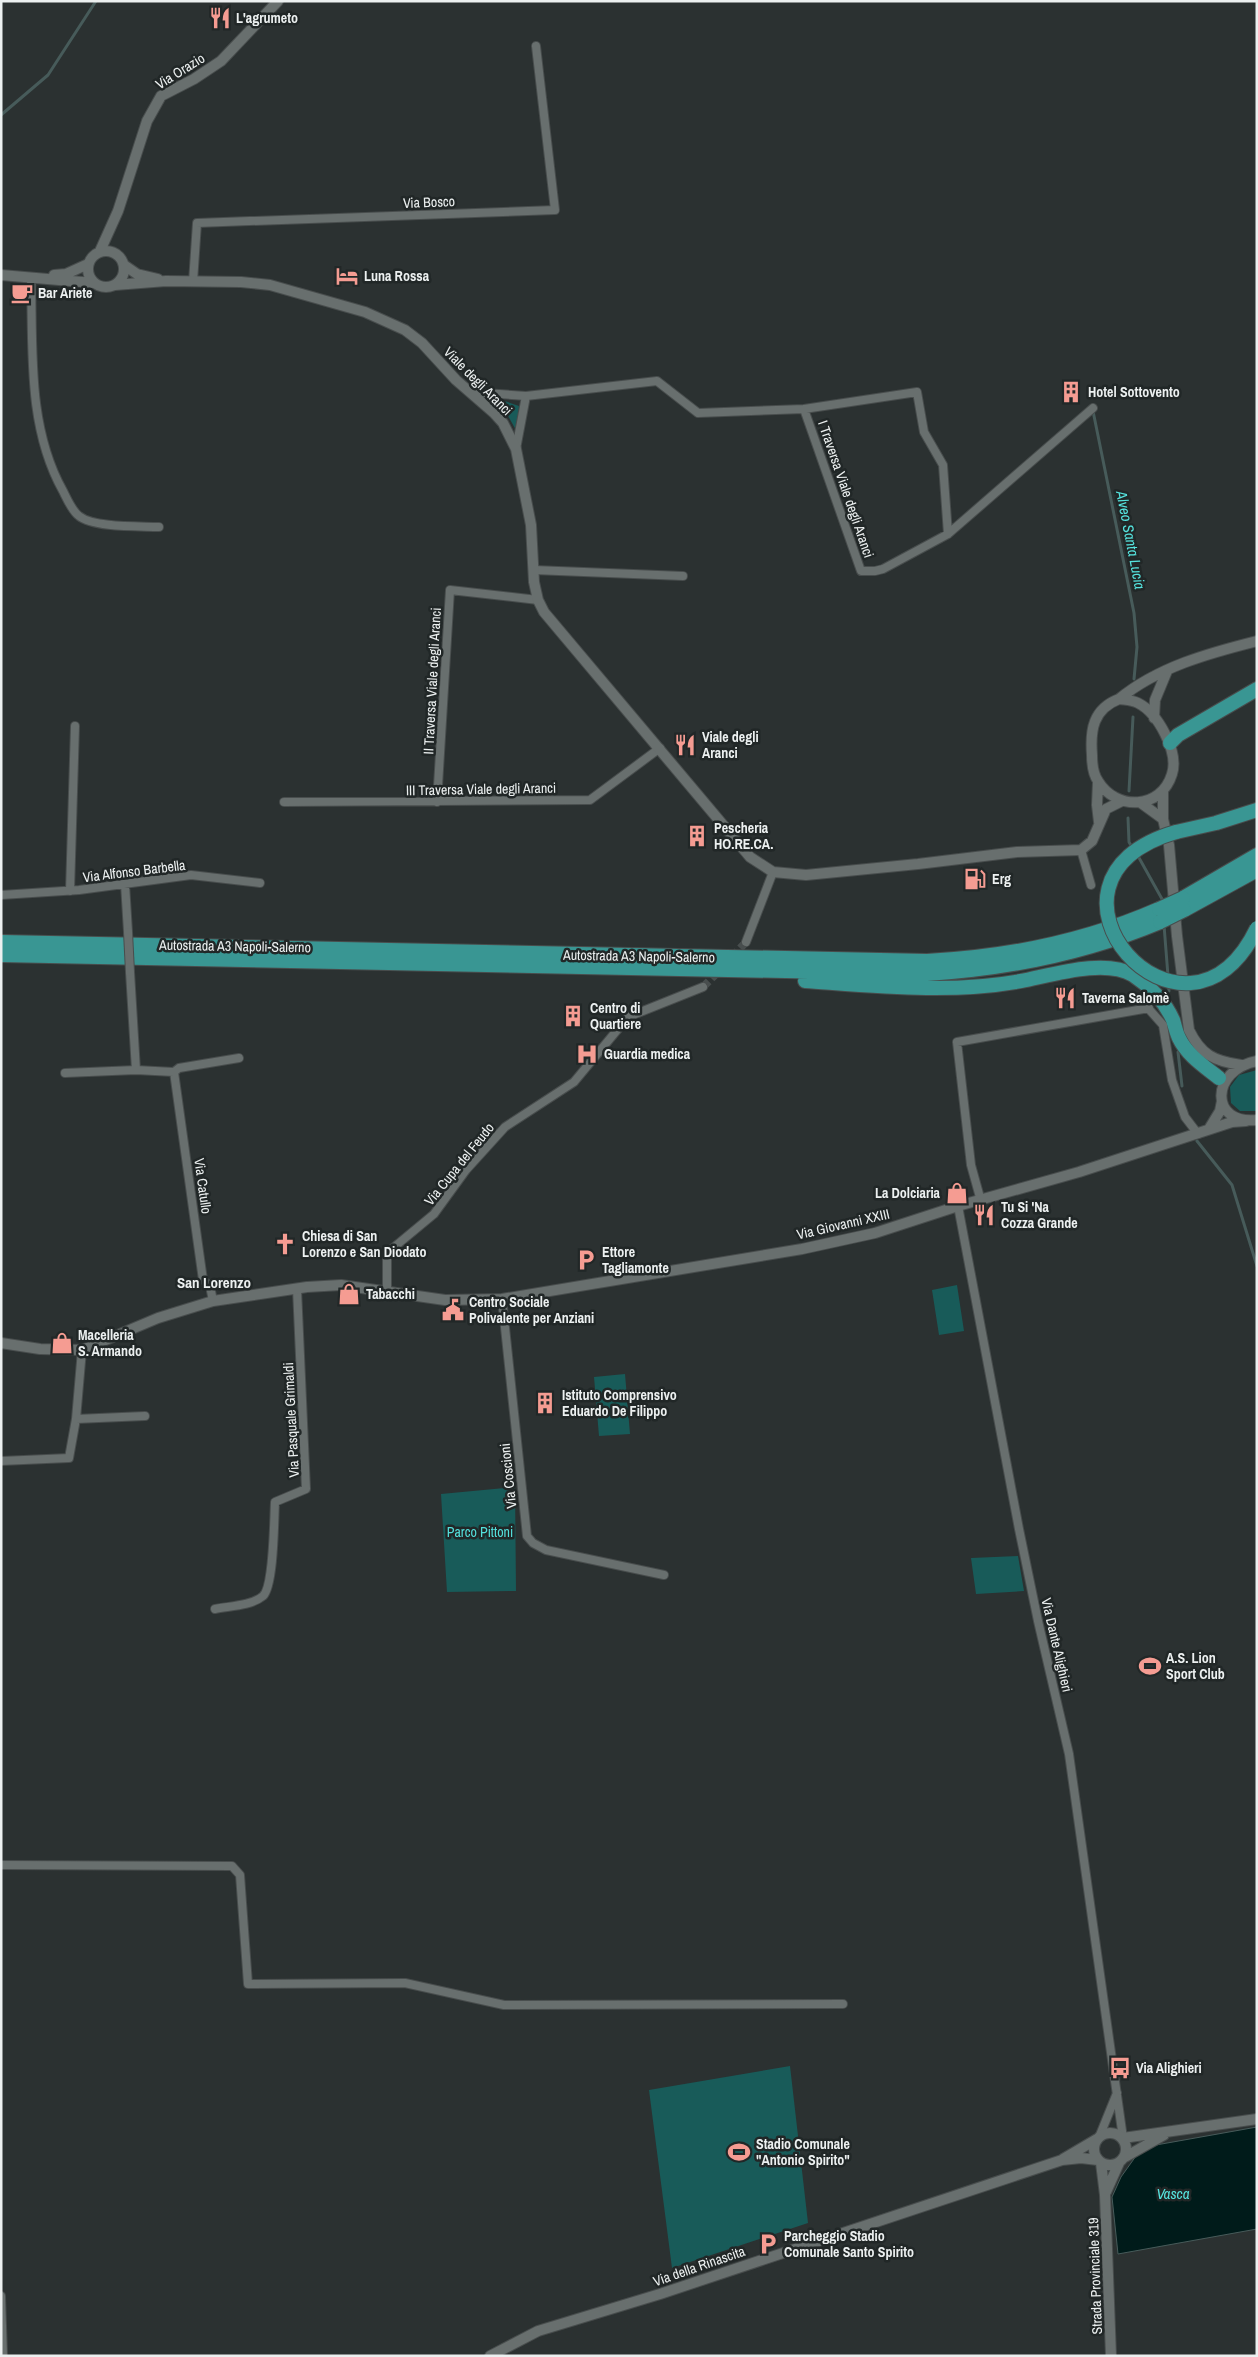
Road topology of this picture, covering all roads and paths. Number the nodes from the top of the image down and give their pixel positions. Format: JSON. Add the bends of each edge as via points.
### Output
{"nodes":[{"id":1,"x":278,"y":1,"type":"edge"},
{"id":2,"x":536,"y":46,"type":"dead end"},
{"id":3,"x":118,"y":211,"type":"junction"},
{"id":4,"x":100,"y":251,"type":"junction"},
{"id":5,"x":116,"y":253,"type":"junction"},
{"id":6,"x":88,"y":264,"type":"junction"},
{"id":7,"x":124,"y":265,"type":"junction"},
{"id":8,"x":1,"y":275,"type":"edge"},
{"id":9,"x":34,"y":277,"type":"junction"},
{"id":10,"x":166,"y":281,"type":"junction"},
{"id":11,"x":193,"y":282,"type":"junction"},
{"id":12,"x":94,"y":283,"type":"junction"},
{"id":13,"x":115,"y":285,"type":"junction"},
{"id":14,"x":470,"y":392,"type":"junction"},
{"id":15,"x":526,"y":396,"type":"junction"},
{"id":16,"x":1092,"y":408,"type":"dead end"},
{"id":17,"x":804,"y":409,"type":"junction"},
{"id":18,"x":516,"y":449,"type":"junction"},
{"id":19,"x":159,"y":527,"type":"dead end"},
{"id":20,"x":948,"y":534,"type":"junction"},
{"id":21,"x":534,"y":570,"type":"junction"},
{"id":22,"x":683,"y":576,"type":"dead end"},
{"id":23,"x":538,"y":600,"type":"junction"},
{"id":24,"x":1257,"y":641,"type":"edge"},
{"id":25,"x":1167,"y":671,"type":"junction"},
{"id":26,"x":1257,"y":689,"type":"edge"},
{"id":27,"x":1119,"y":699,"type":"junction"},
{"id":28,"x":1154,"y":718,"type":"junction"},
{"id":29,"x":75,"y":726,"type":"dead end"},
{"id":30,"x":1170,"y":744,"type":"junction"},
{"id":31,"x":660,"y":748,"type":"junction"},
{"id":32,"x":1098,"y":782,"type":"junction"},
{"id":33,"x":1163,"y":792,"type":"junction"},
{"id":34,"x":1122,"y":801,"type":"junction"},
{"id":35,"x":284,"y":802,"type":"dead end"},
{"id":36,"x":438,"y":802,"type":"junction"},
{"id":37,"x":1141,"y":803,"type":"junction"},
{"id":38,"x":1257,"y":810,"type":"edge"},
{"id":39,"x":1163,"y":819,"type":"junction"},
{"id":40,"x":1099,"y":822,"type":"junction"},
{"id":41,"x":1081,"y":850,"type":"junction"},
{"id":42,"x":1257,"y":851,"type":"edge"},
{"id":43,"x":1257,"y":855,"type":"edge"},
{"id":44,"x":1239,"y":867,"type":"junction"},
{"id":45,"x":1257,"y":870,"type":"edge"},
{"id":46,"x":773,"y":872,"type":"junction"},
{"id":47,"x":260,"y":883,"type":"dead end"},
{"id":48,"x":125,"y":884,"type":"junction"},
{"id":49,"x":1091,"y":885,"type":"dead end"},
{"id":50,"x":70,"y":891,"type":"junction"},
{"id":51,"x":1,"y":895,"type":"edge"},
{"id":52,"x":1183,"y":904,"type":"junction"},
{"id":53,"x":1159,"y":915,"type":"junction"},
{"id":54,"x":1257,"y":928,"type":"edge"},
{"id":55,"x":1,"y":942,"type":"edge"},
{"id":56,"x":746,"y":942,"type":"tunnel mouth"},
{"id":57,"x":1,"y":955,"type":"edge"},
{"id":58,"x":693,"y":970,"type":"junction"},
{"id":59,"x":702,"y":987,"type":"tunnel mouth"},
{"id":60,"x":1139,"y":998,"type":"dead end"},
{"id":61,"x":1149,"y":1008,"type":"junction"},
{"id":62,"x":1209,"y":1056,"type":"junction"},
{"id":63,"x":239,"y":1058,"type":"dead end"},
{"id":64,"x":1257,"y":1061,"type":"edge"},
{"id":65,"x":1241,"y":1064,"type":"junction"},
{"id":66,"x":136,"y":1070,"type":"junction"},
{"id":67,"x":174,"y":1072,"type":"junction"},
{"id":68,"x":64,"y":1073,"type":"dead end"},
{"id":69,"x":1220,"y":1084,"type":"junction"},
{"id":70,"x":1222,"y":1101,"type":"junction"},
{"id":71,"x":1252,"y":1120,"type":"edge"},
{"id":72,"x":1209,"y":1130,"type":"junction"},
{"id":73,"x":1198,"y":1134,"type":"junction"},
{"id":74,"x":981,"y":1201,"type":"junction"},
{"id":75,"x":958,"y":1206,"type":"junction"},
{"id":76,"x":297,"y":1289,"type":"junction"},
{"id":77,"x":388,"y":1292,"type":"junction"},
{"id":78,"x":502,"y":1299,"type":"junction"},
{"id":79,"x":213,"y":1301,"type":"junction"},
{"id":80,"x":1,"y":1343,"type":"edge"},
{"id":81,"x":82,"y":1350,"type":"junction"},
{"id":82,"x":145,"y":1416,"type":"dead end"},
{"id":83,"x":76,"y":1419,"type":"junction"},
{"id":84,"x":1,"y":1461,"type":"edge"},
{"id":85,"x":664,"y":1575,"type":"dead end"},
{"id":86,"x":215,"y":1609,"type":"dead end"},
{"id":87,"x":1,"y":1865,"type":"edge"},
{"id":88,"x":843,"y":2004,"type":"dead end"},
{"id":89,"x":1118,"y":2091,"type":"junction"},
{"id":90,"x":1257,"y":2119,"type":"edge"},
{"id":91,"x":1169,"y":2133,"type":"junction"},
{"id":92,"x":1099,"y":2137,"type":"junction"},
{"id":93,"x":1123,"y":2138,"type":"junction"},
{"id":94,"x":1062,"y":2160,"type":"junction"},
{"id":95,"x":1122,"y":2160,"type":"junction"},
{"id":96,"x":1100,"y":2161,"type":"junction"},
{"id":97,"x":1105,"y":2195,"type":"junction"},
{"id":98,"x":1,"y":2296,"type":"edge"},
{"id":99,"x":3,"y":2356,"type":"edge"},
{"id":100,"x":490,"y":2356,"type":"edge"},
{"id":101,"x":1112,"y":2356,"type":"edge"}],
"edges":[{"from":1,"to":3,"type":"main road","name":"Via Orazio","via":[[221,61],[161,96],[147,121]]},
{"from":2,"to":11,"type":"street","name":"Via Bosco","via":[[555,210],[197,223]]},
{"from":3,"to":4,"type":"main road"},
{"from":3,"to":5,"type":"main road","via":[[113,234]]},
{"from":4,"to":5,"type":"main road"},
{"from":4,"to":6,"type":"main road"},
{"from":5,"to":7,"type":"main road"},
{"from":6,"to":9,"type":"main road","via":[[66,274]]},
{"from":6,"to":12,"type":"main road","via":[[88,274]]},
{"from":7,"to":10,"type":"main road","via":[[137,274]]},
{"from":7,"to":13,"type":"main road","via":[[123,276]]},
{"from":8,"to":9,"type":"main road"},
{"from":9,"to":12,"type":"main road"},
{"from":9,"to":19,"type":"street","via":[[38,427],[57,481],[80,517],[96,523]]},
{"from":10,"to":11,"type":"main road","name":"Viale degli Aranci"},
{"from":10,"to":13,"type":"main road"},
{"from":11,"to":14,"type":"main road","name":"Viale degli Aranci","via":[[270,285],[333,301],[387,320],[422,343]]},
{"from":12,"to":13,"type":"main road","via":[[104,287]]},
{"from":14,"to":15,"type":"street","name":"I Traversa Viale degli Aranci"},
{"from":14,"to":18,"type":"main road","name":"Viale degli Aranci","via":[[503,423]]},
{"from":15,"to":17,"type":"street","name":"I Traversa Viale degli Aranci","via":[[657,381],[698,412]]},
{"from":15,"to":18,"type":"street"},
{"from":16,"to":20,"type":"street","name":"I Traversa Viale degli Aranci"},
{"from":17,"to":20,"type":"street","name":"I Traversa Viale degli Aranci","via":[[918,392],[924,432],[943,465]]},
{"from":17,"to":20,"type":"street","name":"I Traversa Viale degli Aranci","via":[[861,571],[883,569]]},
{"from":18,"to":21,"type":"main road","name":"Viale degli Aranci","via":[[531,525]]},
{"from":21,"to":22,"type":"street"},
{"from":21,"to":23,"type":"main road","name":"Viale degli Aranci"},
{"from":23,"to":31,"type":"main road","name":"Viale degli Aranci","via":[[544,612]]},
{"from":23,"to":36,"type":"street","name":"II Traversa Viale degli Aranci","via":[[450,590]]},
{"from":24,"to":25,"type":"main road","via":[[1196,658]]},
{"from":25,"to":27,"type":"main road","via":[[1151,677]]},
{"from":25,"to":28,"type":"main road","via":[[1154,700]]},
{"from":26,"to":30,"type":"highway","via":[[1191,727]]},
{"from":27,"to":28,"type":"main road","via":[[1136,702]]},
{"from":27,"to":32,"type":"main road","via":[[1102,709],[1092,726],[1092,763]]},
{"from":28,"to":30,"type":"main road"},
{"from":29,"to":50,"type":"street","name":"Via Alfonso Barbella"},
{"from":30,"to":33,"type":"main road","via":[[1173,770]]},
{"from":31,"to":36,"type":"street","name":"III Traversa Viale degli Aranci","via":[[590,800]]},
{"from":31,"to":46,"type":"main road","name":"Viale degli Aranci","via":[[750,856]]},
{"from":32,"to":34,"type":"main road"},
{"from":32,"to":40,"type":"main road"},
{"from":33,"to":37,"type":"main road"},
{"from":33,"to":39,"type":"main road"},
{"from":34,"to":37,"type":"main road"},
{"from":34,"to":40,"type":"main road","via":[[1106,809]]},
{"from":35,"to":36,"type":"street","name":"III Traversa Viale degli Aranci"},
{"from":37,"to":39,"type":"main road"},
{"from":38,"to":54,"type":"highway","bridge":true,"via":[[1176,832],[1138,848],[1118,869],[1107,902],[1112,934],[1120,947],[1132,961],[1156,977],[1172,981],[1201,981],[1229,968],[1248,946]]},
{"from":39,"to":62,"type":"main road","via":[[1169,845],[1186,1018],[1194,1041]]},
{"from":40,"to":41,"type":"main road","via":[[1092,841]]},
{"from":41,"to":46,"type":"main road","name":"Viale degli Aranci","via":[[1017,852],[806,875]]},
{"from":41,"to":49,"type":"street"},
{"from":42,"to":44,"type":"highway"},
{"from":43,"to":44,"type":"highway","name":"Autostrada A3 Napoli-Salerno"},
{"from":44,"to":52,"type":"highway","name":"Autostrada A3 Napoli-Salerno"},
{"from":45,"to":52,"type":"highway","name":"Autostrada A3 Napoli-Salerno"},
{"from":46,"to":56,"type":"street"},
{"from":47,"to":48,"type":"street","name":"Via Alfonso Barbella","via":[[191,875]]},
{"from":48,"to":50,"type":"street","name":"Via Alfonso Barbella"},
{"from":48,"to":66,"type":"street","bridge":true},
{"from":50,"to":51,"type":"street","name":"Via Alfonso Barbella"},
{"from":52,"to":53,"type":"highway","name":"Autostrada A3 Napoli-Salerno","bridge":true},
{"from":53,"to":55,"type":"highway","name":"Autostrada A3 Napoli-Salerno","via":[[1086,936],[996,955],[927,961]]},
{"from":53,"to":58,"type":"highway","name":"Autostrada A3 Napoli-Salerno","via":[[1107,942],[1056,956],[968,971],[907,974]]},
{"from":57,"to":58,"type":"highway","name":"Autostrada A3 Napoli-Salerno"},
{"from":58,"to":69,"type":"highway","via":[[825,982],[946,987],[985,986],[1088,969],[1120,970],[1131,974],[1158,995],[1189,1053]]},
{"from":59,"to":77,"type":"street","name":"Via Cupa del Feudo","via":[[628,1017],[574,1082],[505,1127],[466,1170],[434,1214],[387,1253]]},
{"from":60,"to":61,"type":"street"},
{"from":61,"to":73,"type":"street","via":[[1163,1025],[1172,1080],[1185,1117]]},
{"from":61,"to":74,"type":"street","via":[[957,1042],[970,1157]]},
{"from":62,"to":65,"type":"main road"},
{"from":62,"to":69,"type":"main road"},
{"from":63,"to":67,"type":"street","via":[[179,1068]]},
{"from":64,"to":65,"type":"main road"},
{"from":65,"to":69,"type":"main road"},
{"from":66,"to":67,"type":"street"},
{"from":66,"to":68,"type":"street"},
{"from":67,"to":79,"type":"street","name":"Via Catullo","via":[[204,1280],[210,1286]]},
{"from":69,"to":70,"type":"main road"},
{"from":70,"to":71,"type":"main road","via":[[1234,1117]]},
{"from":70,"to":72,"type":"main road"},
{"from":71,"to":72,"type":"main road","name":"Via Giovanni XXIII","via":[[1232,1122]]},
{"from":72,"to":73,"type":"main road","name":"Via Giovanni XXIII"},
{"from":73,"to":74,"type":"main road","name":"Via Giovanni XXIII"},
{"from":74,"to":75,"type":"main road","name":"Via Giovanni XXIII"},
{"from":75,"to":78,"type":"main road","name":"Via Giovanni XXIII","via":[[834,1243]]},
{"from":75,"to":89,"type":"street","name":"Via Dante Alighieri","via":[[1019,1529],[1069,1754]]},
{"from":76,"to":77,"type":"main road","name":"Via Giovanni XXIII","via":[[341,1285]]},
{"from":76,"to":79,"type":"main road","name":"Via Giovanni XXIII"},
{"from":76,"to":86,"type":"street","name":"Via Pasquale Grimaldi","via":[[306,1489],[275,1502],[270,1582],[264,1595],[252,1602]]},
{"from":77,"to":78,"type":"main road","name":"Via Giovanni XXIII","via":[[446,1300]]},
{"from":78,"to":85,"type":"street","name":"Via Coscioni","via":[[527,1536],[532,1544],[546,1550]]},
{"from":79,"to":81,"type":"main road","name":"Via Giovanni XXIII","via":[[158,1318]]},
{"from":80,"to":81,"type":"main road","via":[[40,1349]]},
{"from":81,"to":83,"type":"street"},
{"from":82,"to":83,"type":"street"},
{"from":83,"to":84,"type":"street","via":[[69,1458]]},
{"from":87,"to":88,"type":"street","via":[[232,1866],[240,1875],[248,1984],[405,1982],[504,2005]]},
{"from":89,"to":92,"type":"street"},
{"from":89,"to":93,"type":"street","name":"Via Dante Alighieri"},
{"from":90,"to":91,"type":"main road"},
{"from":91,"to":93,"type":"main road"},
{"from":91,"to":95,"type":"main road"},
{"from":92,"to":93,"type":"main road","via":[[1112,2132]]},
{"from":92,"to":94,"type":"main road","name":"Via della Rinascita"},
{"from":92,"to":96,"type":"main road","via":[[1094,2147]]},
{"from":93,"to":95,"type":"main road","via":[[1127,2149]]},
{"from":94,"to":96,"type":"main road","name":"Via della Rinascita"},
{"from":94,"to":100,"type":"main road","name":"Via della Rinascita","via":[[660,2294],[538,2331]]},
{"from":95,"to":96,"type":"main road","via":[[1110,2165]]},
{"from":95,"to":97,"type":"main road"},
{"from":96,"to":97,"type":"main road","name":"Strada Provinciale 319"},
{"from":97,"to":101,"type":"main road","name":"Strada Provinciale 319"},
{"from":98,"to":99,"type":"street"}]}
